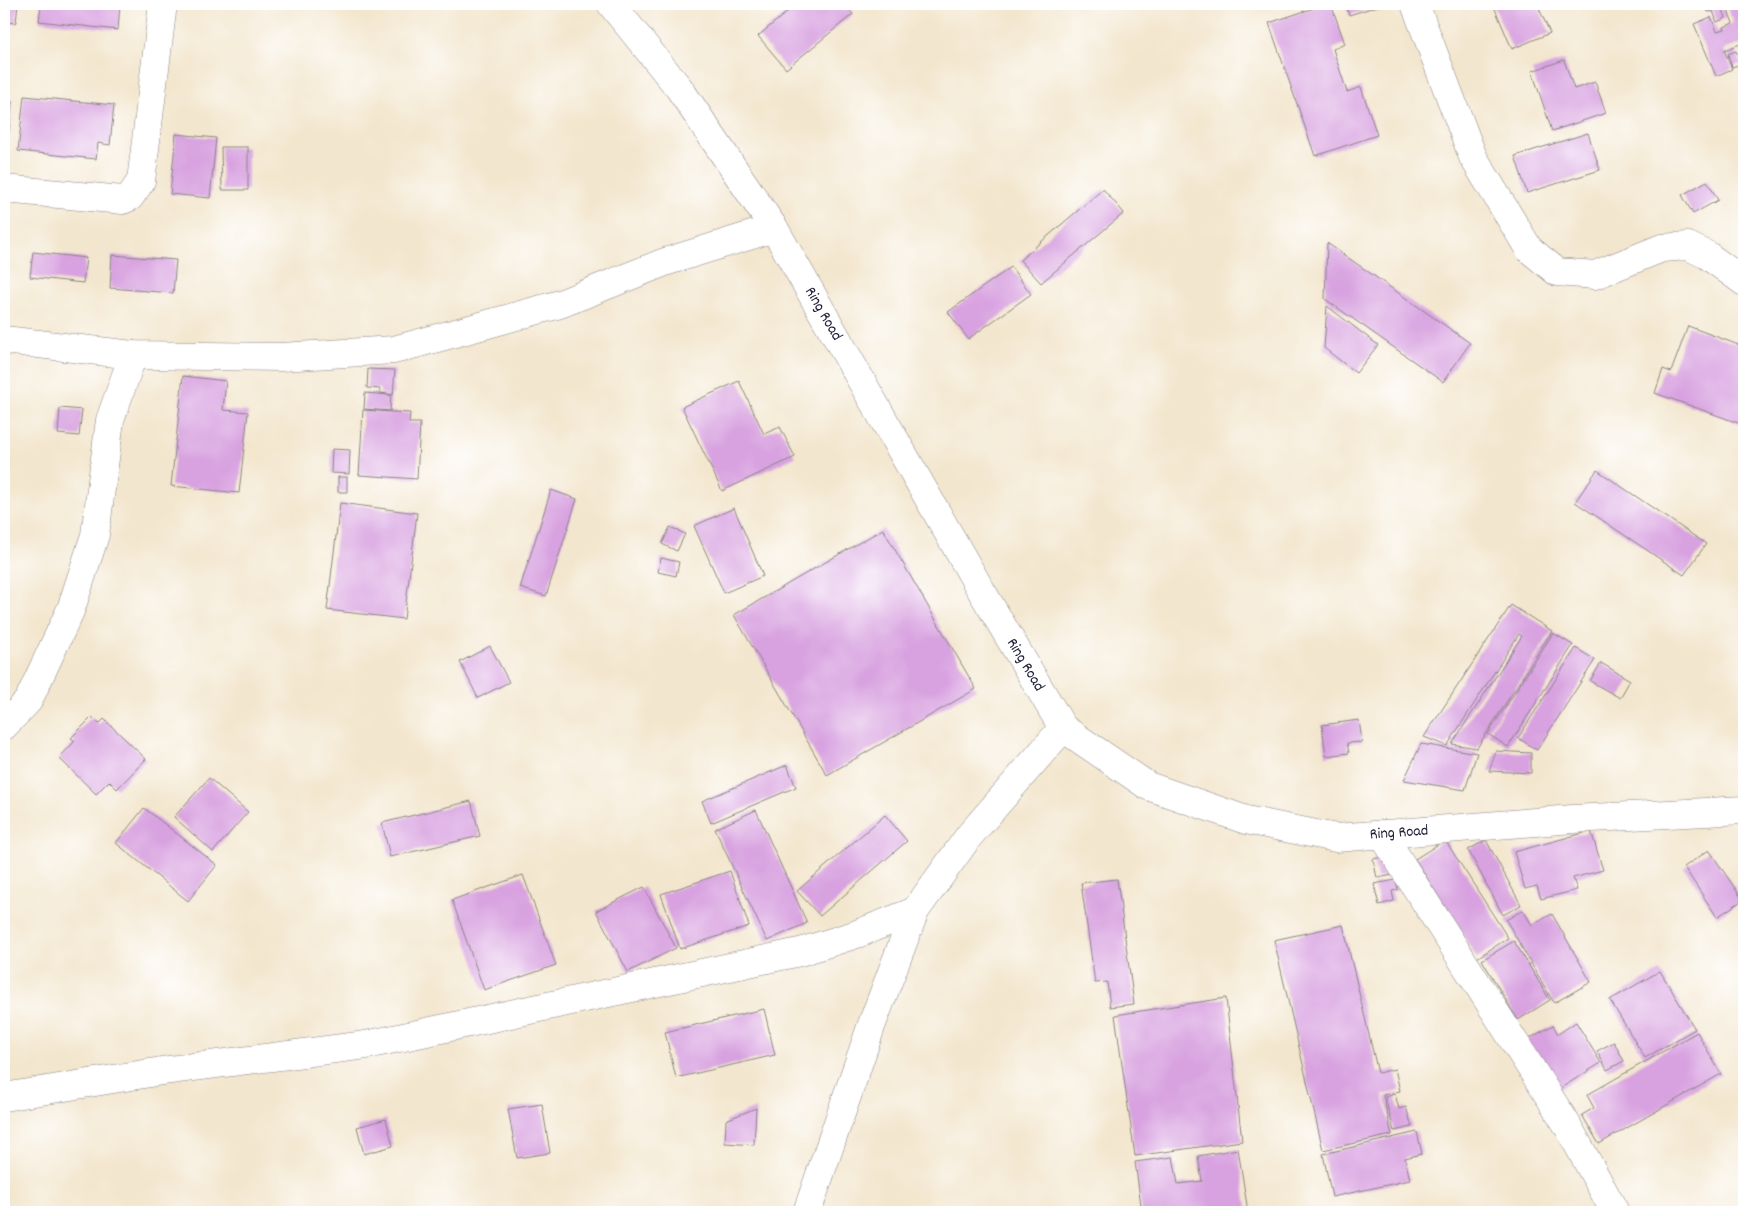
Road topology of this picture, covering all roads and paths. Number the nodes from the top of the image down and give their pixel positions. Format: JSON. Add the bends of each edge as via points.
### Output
{"nodes":[{"id":1,"x":163,"y":4,"type":"edge"},
{"id":2,"x":611,"y":4,"type":"edge"},
{"id":3,"x":1415,"y":4,"type":"edge"},
{"id":4,"x":4,"y":189,"type":"edge"},
{"id":5,"x":774,"y":228,"type":"junction"},
{"id":6,"x":1744,"y":282,"type":"edge"},
{"id":7,"x":4,"y":340,"type":"edge"},
{"id":8,"x":133,"y":355,"type":"junction"},
{"id":9,"x":4,"y":726,"type":"edge"},
{"id":10,"x":1063,"y":728,"type":"junction"},
{"id":11,"x":1744,"y":810,"type":"edge"},
{"id":12,"x":1382,"y":834,"type":"junction"},
{"id":13,"x":915,"y":911,"type":"junction"},
{"id":14,"x":4,"y":1097,"type":"edge"},
{"id":15,"x":807,"y":1212,"type":"edge"},
{"id":16,"x":1615,"y":1212,"type":"edge"}],
"edges":[{"from":1,"to":4,"type":"street","via":[[141,181],[130,197],[123,200]]},
{"from":2,"to":5,"type":"street","name":"Ring Road","via":[[679,88]]},
{"from":3,"to":6,"type":"street","via":[[1473,156],[1529,249],[1557,272],[1596,275],[1662,248],[1688,246],[1707,255]]},
{"from":5,"to":8,"type":"street","via":[[665,262],[560,304],[394,350],[281,357]]},
{"from":5,"to":10,"type":"street","name":"Ring Road"},
{"from":7,"to":8,"type":"street"},
{"from":8,"to":9,"type":"street","via":[[110,420],[95,535],[71,609],[28,701]]},
{"from":10,"to":12,"type":"street","name":"Ring Road","via":[[1148,786],[1246,820],[1336,838]]},
{"from":10,"to":13,"type":"street","via":[[969,836]]},
{"from":11,"to":12,"type":"street","name":"Ring Road"},
{"from":12,"to":16,"type":"street","via":[[1566,1123]]},
{"from":13,"to":14,"type":"street","via":[[800,952],[366,1045],[162,1071]]},
{"from":13,"to":15,"type":"street"}]}
